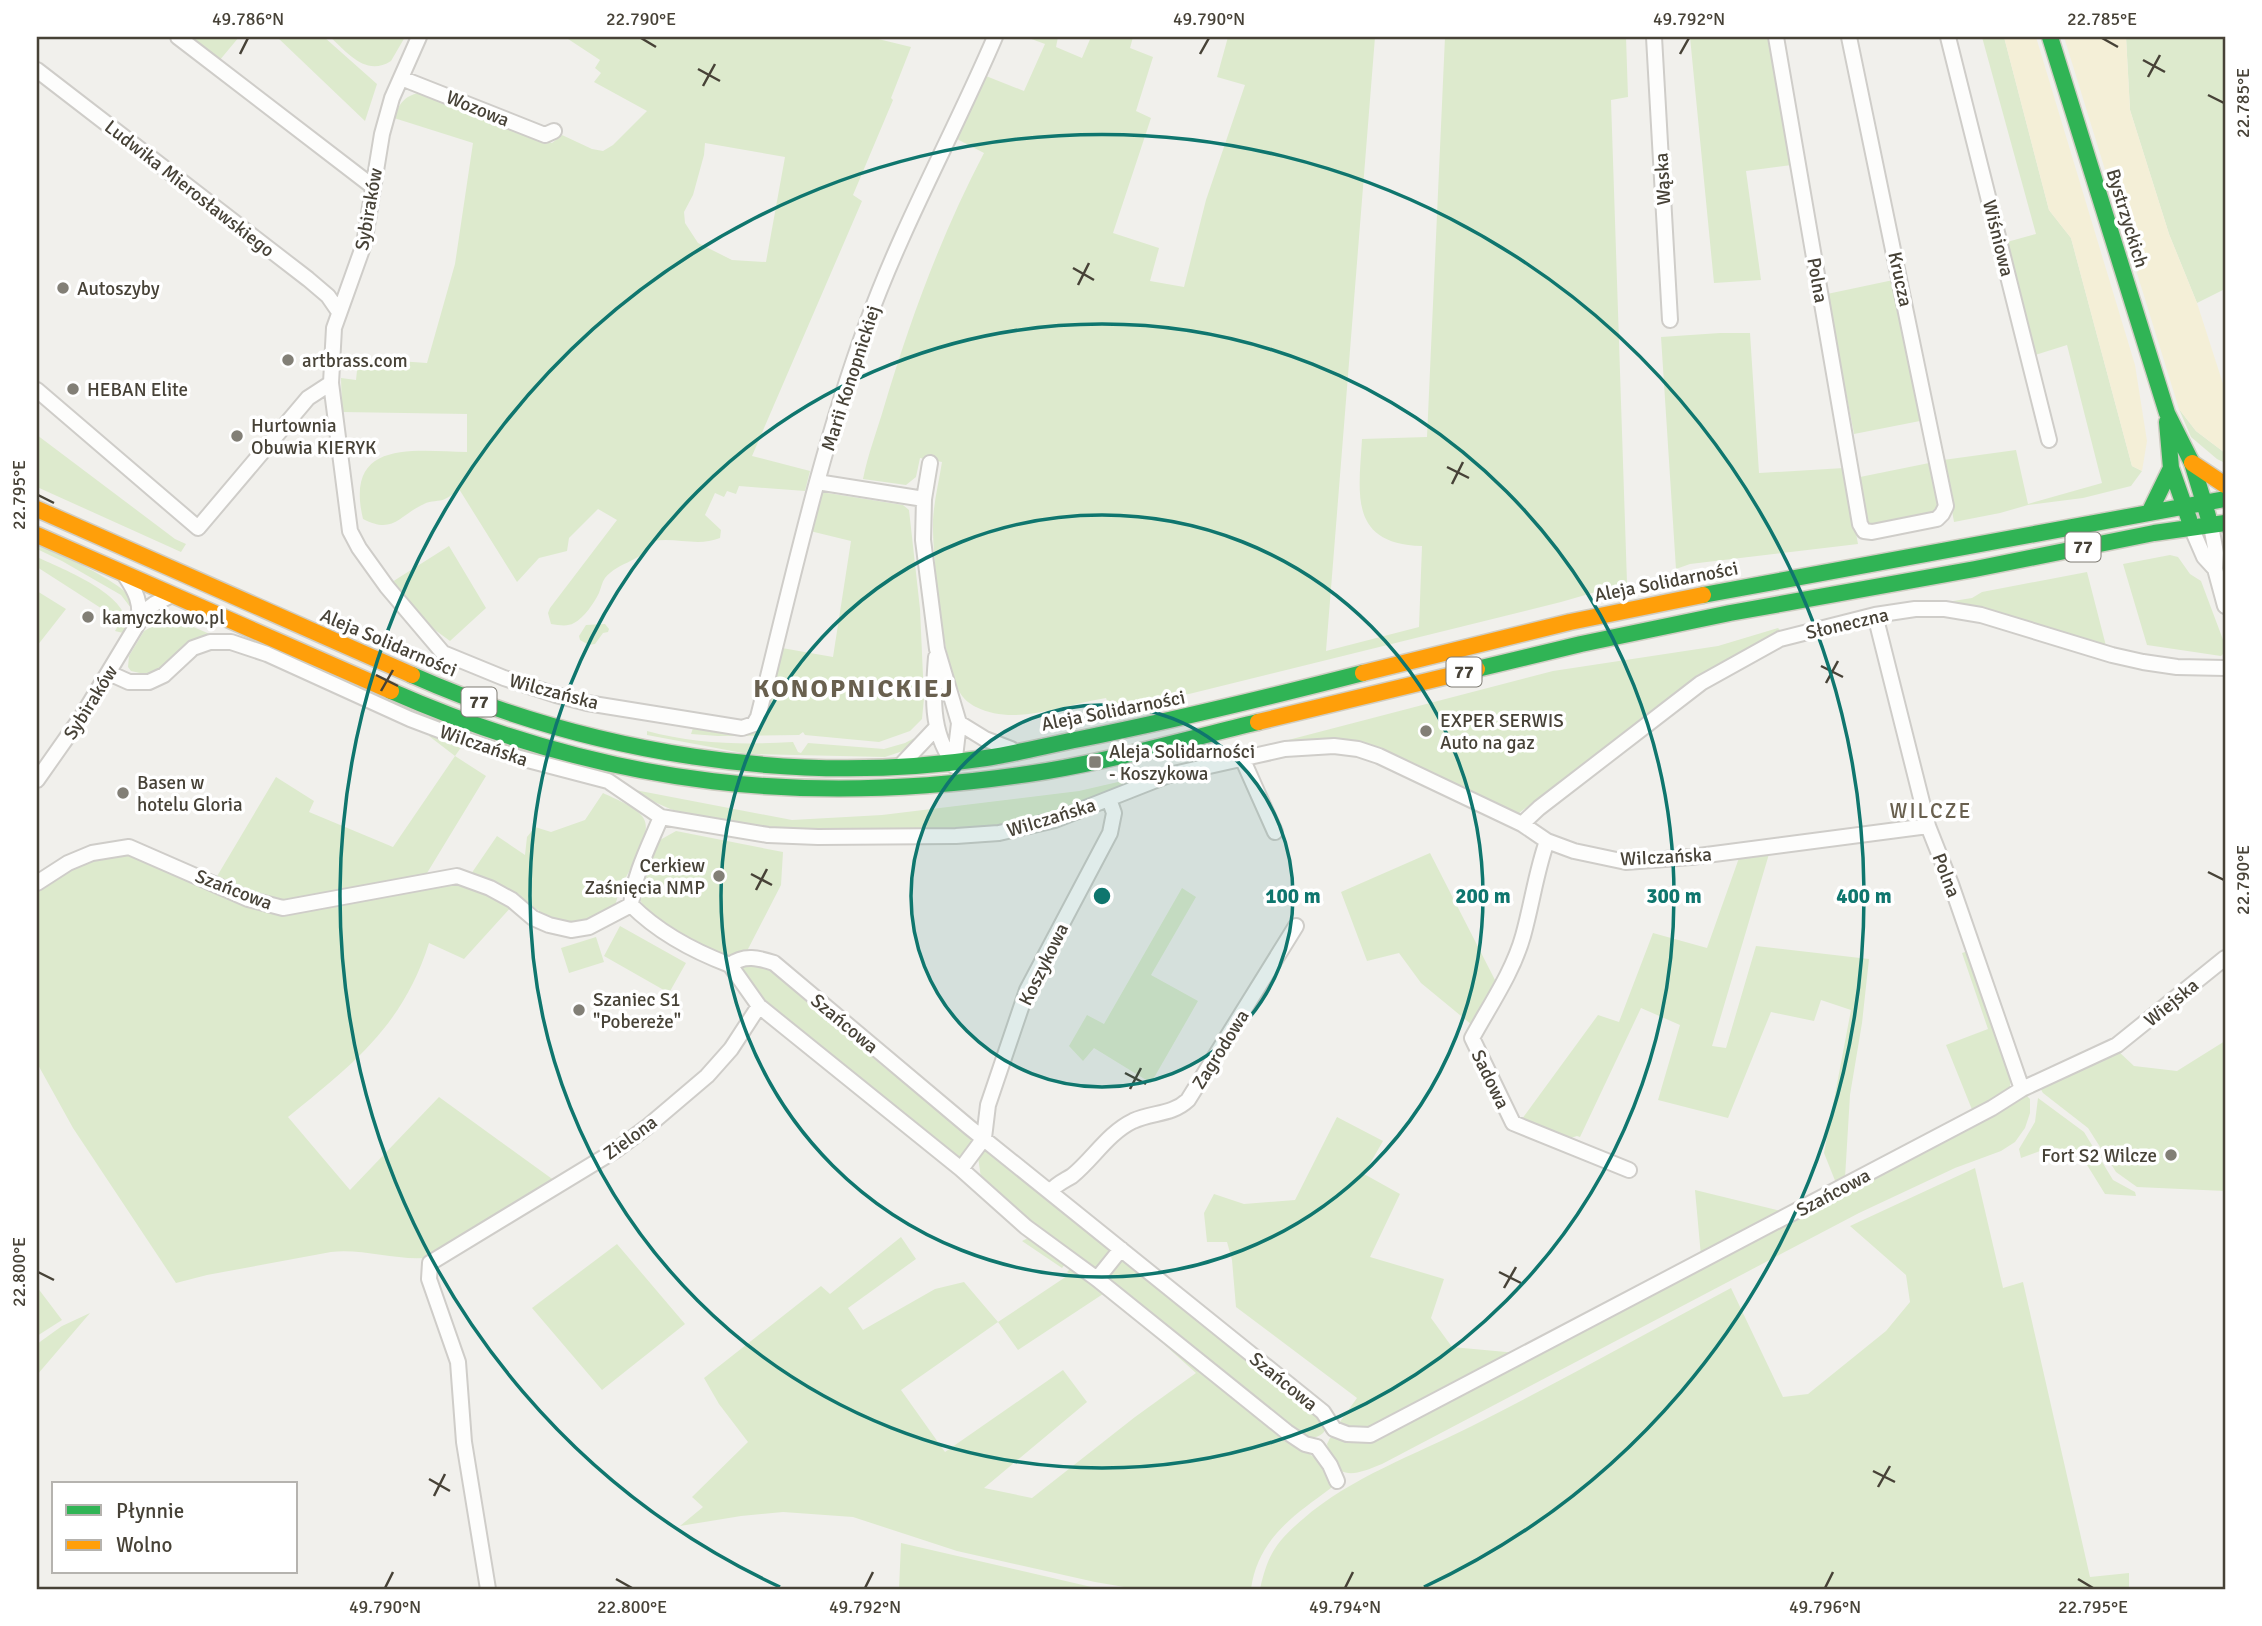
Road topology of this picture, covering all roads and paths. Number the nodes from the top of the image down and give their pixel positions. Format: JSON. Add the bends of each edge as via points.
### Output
{"nodes":[{"id":1,"x":178,"y":37,"type":"edge"},
{"id":2,"x":419,"y":37,"type":"edge"},
{"id":3,"x":995,"y":37,"type":"edge"},
{"id":4,"x":1654,"y":37,"type":"edge"},
{"id":5,"x":1776,"y":37,"type":"edge"},
{"id":6,"x":1849,"y":37,"type":"edge"},
{"id":7,"x":1948,"y":37,"type":"edge"},
{"id":8,"x":2050,"y":37,"type":"edge"},
{"id":9,"x":37,"y":70,"type":"edge"},
{"id":10,"x":401,"y":78,"type":"junction"},
{"id":11,"x":554,"y":131,"type":"dead end"},
{"id":12,"x":372,"y":186,"type":"junction"},
{"id":13,"x":339,"y":312,"type":"junction"},
{"id":14,"x":1670,"y":320,"type":"dead end"},
{"id":15,"x":331,"y":383,"type":"junction"},
{"id":16,"x":37,"y":390,"type":"edge"},
{"id":17,"x":332,"y":402,"type":"joint"},
{"id":18,"x":2167,"y":413,"type":"junction"},
{"id":19,"x":2049,"y":440,"type":"dead end"},
{"id":20,"x":930,"y":463,"type":"dead end"},
{"id":21,"x":2192,"y":463,"type":"junction"},
{"id":22,"x":2171,"y":468,"type":"junction"},
{"id":23,"x":817,"y":482,"type":"junction"},
{"id":24,"x":2225,"y":485,"type":"edge"},
{"id":25,"x":924,"y":499,"type":"junction"},
{"id":26,"x":2225,"y":499,"type":"edge"},
{"id":27,"x":2204,"y":502,"type":"junction"},
{"id":28,"x":2185,"y":506,"type":"junction"},
{"id":29,"x":37,"y":509,"type":"edge"},
{"id":30,"x":2150,"y":511,"type":"junction"},
{"id":31,"x":1937,"y":519,"type":"joint"},
{"id":32,"x":2218,"y":525,"type":"edge"},
{"id":33,"x":2191,"y":527,"type":"junction"},
{"id":34,"x":37,"y":535,"type":"edge"},
{"id":35,"x":2215,"y":569,"type":"junction"},
{"id":36,"x":124,"y":574,"type":"junction"},
{"id":37,"x":173,"y":595,"type":"junction"},
{"id":38,"x":2225,"y":606,"type":"edge"},
{"id":39,"x":1875,"y":615,"type":"junction"},
{"id":40,"x":139,"y":621,"type":"junction"},
{"id":41,"x":937,"y":649,"type":"junction"},
{"id":42,"x":2225,"y":668,"type":"edge"},
{"id":43,"x":109,"y":673,"type":"junction"},
{"id":44,"x":959,"y":723,"type":"junction"},
{"id":45,"x":742,"y":728,"type":"joint"},
{"id":46,"x":936,"y":728,"type":"junction"},
{"id":47,"x":1016,"y":751,"type":"junction"},
{"id":48,"x":1242,"y":758,"type":"junction"},
{"id":49,"x":953,"y":762,"type":"junction"},
{"id":50,"x":900,"y":766,"type":"junction"},
{"id":51,"x":37,"y":780,"type":"edge"},
{"id":52,"x":954,"y":785,"type":"junction"},
{"id":53,"x":1110,"y":799,"type":"junction"},
{"id":54,"x":661,"y":817,"type":"junction"},
{"id":55,"x":1522,"y":824,"type":"junction"},
{"id":56,"x":1928,"y":827,"type":"junction"},
{"id":57,"x":1275,"y":832,"type":"dead end"},
{"id":58,"x":1547,"y":841,"type":"junction"},
{"id":59,"x":37,"y":883,"type":"edge"},
{"id":60,"x":631,"y":905,"type":"junction"},
{"id":61,"x":1296,"y":926,"type":"dead end"},
{"id":62,"x":2225,"y":958,"type":"edge"},
{"id":63,"x":730,"y":965,"type":"junction"},
{"id":64,"x":759,"y":1006,"type":"junction"},
{"id":65,"x":2117,"y":1045,"type":"joint"},
{"id":66,"x":2022,"y":1089,"type":"junction"},
{"id":67,"x":984,"y":1138,"type":"junction"},
{"id":68,"x":961,"y":1169,"type":"junction"},
{"id":69,"x":1629,"y":1170,"type":"dead end"},
{"id":70,"x":1050,"y":1192,"type":"junction"},
{"id":71,"x":1121,"y":1249,"type":"junction"},
{"id":72,"x":1097,"y":1279,"type":"junction"},
{"id":73,"x":1334,"y":1429,"type":"junction"},
{"id":74,"x":1317,"y":1447,"type":"junction"},
{"id":75,"x":1337,"y":1481,"type":"dead end"},
{"id":76,"x":488,"y":1589,"type":"edge"}],
"edges":[{"from":1,"to":12,"type":"street"},
{"from":2,"to":10,"type":"street","name":"Sybiraków"},
{"from":3,"to":23,"type":"street","name":"Marii Konopnickiej","via":[[895,249],[867,321]]},
{"from":4,"to":14,"type":"street","name":"Wąska"},
{"from":5,"to":31,"type":"street","name":"Polna","via":[[1860,524],[1864,531],[1872,532]]},
{"from":6,"to":31,"type":"street","name":"Krucza","via":[[1946,506]]},
{"from":7,"to":19,"type":"street","name":"Wiśniowa"},
{"from":8,"to":18,"type":"main road","name":"Bystrzyckich"},
{"from":9,"to":13,"type":"street","name":"Ludwika Mierosławskiego","via":[[308,279]]},
{"from":10,"to":11,"type":"street","name":"Wozowa","via":[[545,135]]},
{"from":10,"to":12,"type":"street","name":"Sybiraków","via":[[387,115]]},
{"from":12,"to":13,"type":"street","name":"Sybiraków","via":[[364,244]]},
{"from":13,"to":15,"type":"street","name":"Sybiraków","via":[[332,340]]},
{"from":15,"to":16,"type":"street","via":[[307,398],[198,528]]},
{"from":15,"to":17,"type":"street","name":"Sybiraków"},
{"from":17,"to":45,"type":"street","name":"Wilczańska","via":[[350,531],[387,587],[443,653],[564,697]]},
{"from":18,"to":21,"type":"main road"},
{"from":18,"to":22,"type":"main road"},
{"from":20,"to":25,"type":"street"},
{"from":21,"to":24,"type":"main road"},
{"from":21,"to":27,"type":"main road"},
{"from":22,"to":28,"type":"main road"},
{"from":22,"to":30,"type":"main road"},
{"from":23,"to":25,"type":"street"},
{"from":23,"to":45,"type":"street","name":"Marii Konopnickiej","via":[[758,717],[754,724]]},
{"from":25,"to":41,"type":"street","via":[[923,540]]},
{"from":26,"to":27,"type":"main road","name":"Aleja Solidarności","number":"77"},
{"from":27,"to":28,"type":"main road","name":"Aleja Solidarności","number":"77"},
{"from":27,"to":32,"type":"main road"},
{"from":28,"to":30,"type":"main road","name":"Aleja Solidarności","number":"77"},
{"from":28,"to":33,"type":"main road"},
{"from":29,"to":50,"type":"main road","name":"Aleja Solidarności","number":"77","via":[[446,690],[536,721],[628,744],[733,762]]},
{"from":30,"to":47,"type":"main road","name":"Aleja Solidarności","number":"77","via":[[1570,622],[1179,719]]},
{"from":32,"to":33,"type":"main road","number":"77"},
{"from":32,"to":35,"type":"street"},
{"from":33,"to":35,"type":"street","via":[[2204,557]]},
{"from":33,"to":52,"type":"main road","number":"77","via":[[1581,644],[1107,760]]},
{"from":34,"to":36,"type":"main road","number":"77"},
{"from":35,"to":38,"type":"street"},
{"from":36,"to":37,"type":"main road","number":"77"},
{"from":36,"to":40,"type":"street","via":[[138,598]]},
{"from":37,"to":40,"type":"street","name":"Sybiraków","via":[[154,604]]},
{"from":37,"to":52,"type":"main road","number":"77","via":[[440,713],[570,754],[732,785]]},
{"from":39,"to":42,"type":"street","name":"Słoneczna","via":[[1945,609],[1981,615],[2143,662]]},
{"from":39,"to":55,"type":"street","name":"Słoneczna","via":[[1780,639],[1701,683]]},
{"from":39,"to":56,"type":"street","name":"Polna"},
{"from":40,"to":43,"type":"street","name":"Sybiraków"},
{"from":41,"to":44,"type":"street"},
{"from":41,"to":46,"type":"street"},
{"from":43,"to":51,"type":"street","name":"Sybiraków"},
{"from":43,"to":54,"type":"street","name":"WiIczańska","via":[[129,682],[149,682],[164,675],[193,648],[231,642],[447,733],[520,758],[608,780]]},
{"from":44,"to":47,"type":"street"},
{"from":44,"to":49,"type":"street"},
{"from":46,"to":49,"type":"street"},
{"from":46,"to":50,"type":"street"},
{"from":47,"to":49,"type":"main road","name":"Aleja Solidarności","number":"77"},
{"from":48,"to":53,"type":"street","name":"WiIczańska","via":[[1169,775]]},
{"from":48,"to":55,"type":"street","name":"WiIczańska","via":[[1308,747],[1358,749]]},
{"from":48,"to":57,"type":"street"},
{"from":49,"to":50,"type":"main road","name":"Aleja Solidarności","number":"77"},
{"from":49,"to":52,"type":"street"},
{"from":53,"to":54,"type":"street","name":"WiIczańska","via":[[1033,826],[976,835],[768,835]]},
{"from":53,"to":67,"type":"street","name":"Koszykowa","via":[[1114,813],[1110,833],[1027,990],[988,1105]]},
{"from":54,"to":60,"type":"street","via":[[640,867]]},
{"from":55,"to":58,"type":"street","name":"WiIczańska"},
{"from":56,"to":58,"type":"street","name":"WiIczańska","via":[[1626,862]]},
{"from":56,"to":66,"type":"street","name":"Polna"},
{"from":58,"to":69,"type":"street","name":"Sadowa","via":[[1523,937],[1472,1038],[1513,1123]]},
{"from":59,"to":60,"type":"street","name":"Szańcowa","via":[[92,853],[129,847],[248,898],[283,908],[457,876],[491,888],[533,918],[571,930],[589,927]]},
{"from":60,"to":63,"type":"street","via":[[652,925]]},
{"from":61,"to":70,"type":"street","name":"Zagrodowa","via":[[1188,1100],[1172,1112],[1128,1124]]},
{"from":62,"to":65,"type":"street","name":"Wiejska"},
{"from":63,"to":64,"type":"street"},
{"from":63,"to":67,"type":"street","name":"Szańcowa","via":[[738,959],[758,958],[774,963]]},
{"from":64,"to":68,"type":"street","name":"Szańcowa"},
{"from":64,"to":76,"type":"street","name":"Zielona","via":[[723,1058],[647,1127],[430,1263],[429,1279],[458,1362],[464,1442]]},
{"from":65,"to":66,"type":"street","name":"Szańcowa"},
{"from":66,"to":73,"type":"street","name":"Szańcowa","via":[[1370,1436]]},
{"from":67,"to":68,"type":"street","name":"Koszykowa"},
{"from":67,"to":70,"type":"street","name":"Szańcowa"},
{"from":68,"to":72,"type":"street","name":"Szańcowa","via":[[1026,1227]]},
{"from":70,"to":71,"type":"street","name":"Szańcowa"},
{"from":71,"to":72,"type":"street"},
{"from":71,"to":73,"type":"street","name":"Szańcowa","via":[[1323,1412]]},
{"from":72,"to":74,"type":"street","name":"Szańcowa","via":[[1287,1432]]},
{"from":73,"to":74,"type":"street"},
{"from":74,"to":75,"type":"street"}]}
